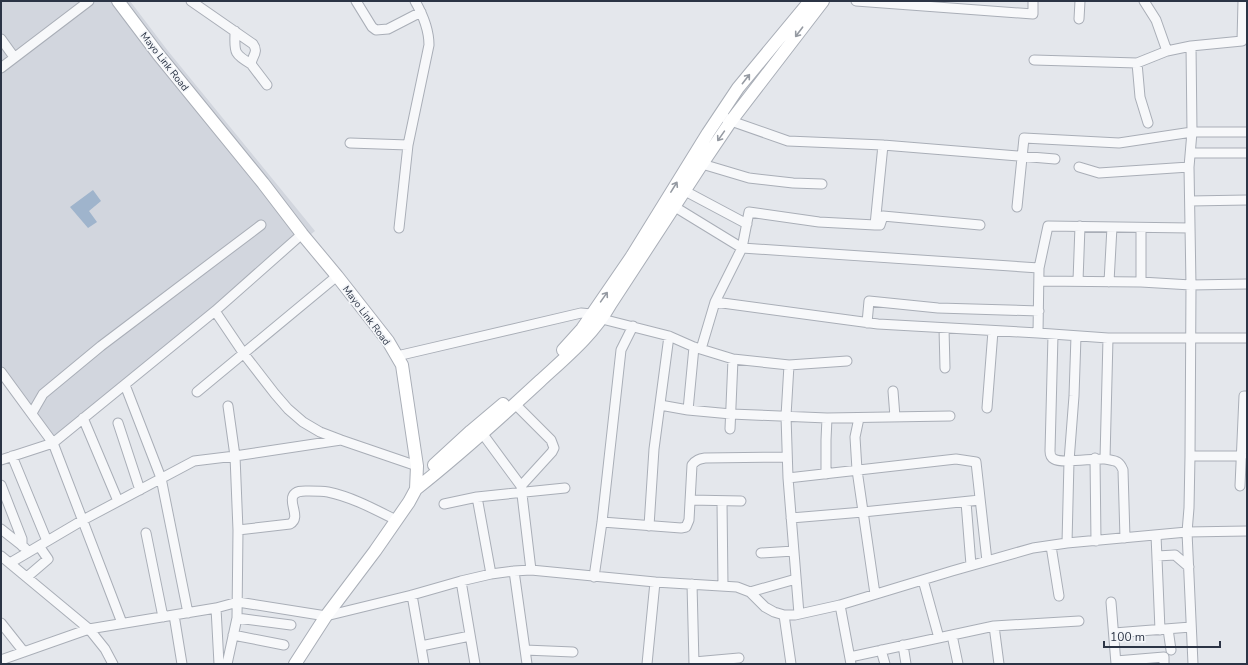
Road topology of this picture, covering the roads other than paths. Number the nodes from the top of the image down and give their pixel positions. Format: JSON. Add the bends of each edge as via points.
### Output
{"nodes":[{"id":1,"x":89,"y":1,"type":"edge"},
{"id":2,"x":191,"y":1,"type":"edge"},
{"id":3,"x":356,"y":1,"type":"edge"},
{"id":4,"x":415,"y":1,"type":"edge"},
{"id":5,"x":810,"y":1,"type":"edge"},
{"id":6,"x":823,"y":1,"type":"edge"},
{"id":7,"x":856,"y":1,"type":"edge"},
{"id":8,"x":1033,"y":1,"type":"edge"},
{"id":9,"x":1080,"y":1,"type":"edge"},
{"id":10,"x":1144,"y":1,"type":"edge"},
{"id":11,"x":1243,"y":1,"type":"edge"},
{"id":12,"x":120,"y":2,"type":"edge"},
{"id":13,"x":983,"y":6,"type":"edge"},
{"id":14,"x":421,"y":12,"type":"junction"},
{"id":15,"x":1079,"y":19,"type":"dead end"},
{"id":16,"x":235,"y":31,"type":"junction"},
{"id":17,"x":1,"y":39,"type":"edge"},
{"id":18,"x":1245,"y":40,"type":"edge"},
{"id":19,"x":1192,"y":46,"type":"junction"},
{"id":20,"x":1167,"y":51,"type":"junction"},
{"id":21,"x":14,"y":57,"type":"junction"},
{"id":22,"x":1034,"y":60,"type":"dead end"},
{"id":23,"x":1137,"y":63,"type":"junction"},
{"id":24,"x":251,"y":64,"type":"junction"},
{"id":25,"x":1,"y":68,"type":"edge"},
{"id":26,"x":267,"y":85,"type":"dead end"},
{"id":27,"x":720,"y":115,"type":"junction"},
{"id":28,"x":731,"y":121,"type":"junction"},
{"id":29,"x":1148,"y":123,"type":"dead end"},
{"id":30,"x":1192,"y":132,"type":"junction"},
{"id":31,"x":1247,"y":132,"type":"edge"},
{"id":32,"x":350,"y":143,"type":"dead end"},
{"id":33,"x":408,"y":145,"type":"junction"},
{"id":34,"x":883,"y":145,"type":"junction"},
{"id":35,"x":1191,"y":153,"type":"junction"},
{"id":36,"x":1247,"y":153,"type":"edge"},
{"id":37,"x":1023,"y":157,"type":"junction"},
{"id":38,"x":1055,"y":159,"type":"dead end"},
{"id":39,"x":702,"y":164,"type":"junction"},
{"id":40,"x":1079,"y":167,"type":"dead end"},
{"id":41,"x":1189,"y":167,"type":"junction"},
{"id":42,"x":822,"y":184,"type":"dead end"},
{"id":43,"x":685,"y":191,"type":"junction"},
{"id":44,"x":1247,"y":200,"type":"edge"},
{"id":45,"x":1190,"y":201,"type":"junction"},
{"id":46,"x":675,"y":207,"type":"junction"},
{"id":47,"x":1017,"y":207,"type":"dead end"},
{"id":48,"x":747,"y":224,"type":"junction"},
{"id":49,"x":875,"y":225,"type":"junction"},
{"id":50,"x":980,"y":225,"type":"dead end"},
{"id":51,"x":261,"y":226,"type":"dead end"},
{"id":52,"x":1080,"y":226,"type":"junction"},
{"id":53,"x":1112,"y":227,"type":"junction"},
{"id":54,"x":399,"y":228,"type":"dead end"},
{"id":55,"x":1141,"y":228,"type":"junction"},
{"id":56,"x":1190,"y":228,"type":"junction"},
{"id":57,"x":302,"y":234,"type":"junction"},
{"id":58,"x":742,"y":248,"type":"junction"},
{"id":59,"x":1039,"y":268,"type":"junction"},
{"id":60,"x":337,"y":276,"type":"junction"},
{"id":61,"x":1039,"y":281,"type":"junction"},
{"id":62,"x":1078,"y":281,"type":"junction"},
{"id":63,"x":1109,"y":282,"type":"junction"},
{"id":64,"x":1141,"y":282,"type":"junction"},
{"id":65,"x":1247,"y":284,"type":"edge"},
{"id":66,"x":1191,"y":285,"type":"junction"},
{"id":67,"x":715,"y":302,"type":"junction"},
{"id":68,"x":216,"y":311,"type":"junction"},
{"id":69,"x":1039,"y":312,"type":"junction"},
{"id":70,"x":597,"y":317,"type":"junction"},
{"id":71,"x":867,"y":323,"type":"junction"},
{"id":72,"x":633,"y":326,"type":"junction"},
{"id":73,"x":944,"y":328,"type":"junction"},
{"id":74,"x":993,"y":331,"type":"junction"},
{"id":75,"x":1038,"y":334,"type":"junction"},
{"id":76,"x":1053,"y":335,"type":"junction"},
{"id":77,"x":669,"y":336,"type":"junction"},
{"id":78,"x":1076,"y":336,"type":"junction"},
{"id":79,"x":1108,"y":338,"type":"junction"},
{"id":80,"x":1190,"y":338,"type":"junction"},
{"id":81,"x":1247,"y":338,"type":"edge"},
{"id":82,"x":698,"y":348,"type":"junction"},
{"id":83,"x":244,"y":354,"type":"junction"},
{"id":84,"x":397,"y":356,"type":"junction"},
{"id":85,"x":733,"y":359,"type":"junction"},
{"id":86,"x":847,"y":361,"type":"dead end"},
{"id":87,"x":789,"y":365,"type":"junction"},
{"id":88,"x":945,"y":368,"type":"dead end"},
{"id":89,"x":1,"y":372,"type":"edge"},
{"id":90,"x":4,"y":381,"type":"edge"},
{"id":91,"x":125,"y":384,"type":"junction"},
{"id":92,"x":893,"y":391,"type":"dead end"},
{"id":93,"x":197,"y":392,"type":"dead end"},
{"id":94,"x":1247,"y":396,"type":"edge"},
{"id":95,"x":515,"y":404,"type":"junction"},
{"id":96,"x":660,"y":405,"type":"junction"},
{"id":97,"x":228,"y":406,"type":"dead end"},
{"id":98,"x":987,"y":408,"type":"dead end"},
{"id":99,"x":688,"y":410,"type":"junction"},
{"id":100,"x":32,"y":413,"type":"junction"},
{"id":101,"x":731,"y":414,"type":"junction"},
{"id":102,"x":786,"y":416,"type":"junction"},
{"id":103,"x":950,"y":416,"type":"dead end"},
{"id":104,"x":895,"y":417,"type":"junction"},
{"id":105,"x":83,"y":418,"type":"junction"},
{"id":106,"x":827,"y":418,"type":"junction"},
{"id":107,"x":859,"y":418,"type":"junction"},
{"id":108,"x":118,"y":423,"type":"dead end"},
{"id":109,"x":730,"y":429,"type":"dead end"},
{"id":110,"x":482,"y":433,"type":"junction"},
{"id":111,"x":341,"y":440,"type":"junction"},
{"id":112,"x":53,"y":443,"type":"junction"},
{"id":113,"x":12,"y":456,"type":"junction"},
{"id":114,"x":235,"y":456,"type":"junction"},
{"id":115,"x":1190,"y":456,"type":"junction"},
{"id":116,"x":1242,"y":456,"type":"junction"},
{"id":117,"x":787,"y":457,"type":"junction"},
{"id":118,"x":1095,"y":458,"type":"junction"},
{"id":119,"x":1105,"y":458,"type":"junction"},
{"id":120,"x":1,"y":460,"type":"edge"},
{"id":121,"x":1069,"y":461,"type":"junction"},
{"id":122,"x":417,"y":466,"type":"junction"},
{"id":123,"x":857,"y":470,"type":"junction"},
{"id":124,"x":826,"y":474,"type":"junction"},
{"id":125,"x":161,"y":478,"type":"junction"},
{"id":126,"x":788,"y":478,"type":"junction"},
{"id":127,"x":416,"y":484,"type":"junction"},
{"id":128,"x":1,"y":485,"type":"edge"},
{"id":129,"x":1240,"y":486,"type":"dead end"},
{"id":130,"x":565,"y":488,"type":"dead end"},
{"id":131,"x":521,"y":489,"type":"junction"},
{"id":132,"x":140,"y":490,"type":"junction"},
{"id":133,"x":477,"y":497,"type":"junction"},
{"id":134,"x":690,"y":500,"type":"junction"},
{"id":135,"x":980,"y":500,"type":"junction"},
{"id":136,"x":118,"y":501,"type":"junction"},
{"id":137,"x":741,"y":501,"type":"dead end"},
{"id":138,"x":722,"y":502,"type":"junction"},
{"id":139,"x":966,"y":502,"type":"junction"},
{"id":140,"x":444,"y":504,"type":"dead end"},
{"id":141,"x":863,"y":512,"type":"junction"},
{"id":142,"x":791,"y":518,"type":"junction"},
{"id":143,"x":83,"y":520,"type":"junction"},
{"id":144,"x":396,"y":520,"type":"junction"},
{"id":145,"x":602,"y":522,"type":"junction"},
{"id":146,"x":649,"y":526,"type":"junction"},
{"id":147,"x":1,"y":529,"type":"edge"},
{"id":148,"x":238,"y":530,"type":"junction"},
{"id":149,"x":1187,"y":532,"type":"junction"},
{"id":150,"x":1247,"y":532,"type":"edge"},
{"id":151,"x":146,"y":533,"type":"dead end"},
{"id":152,"x":1156,"y":535,"type":"junction"},
{"id":153,"x":1125,"y":538,"type":"junction"},
{"id":154,"x":48,"y":541,"type":"junction"},
{"id":155,"x":1096,"y":541,"type":"junction"},
{"id":156,"x":1068,"y":544,"type":"junction"},
{"id":157,"x":39,"y":546,"type":"junction"},
{"id":158,"x":1051,"y":546,"type":"junction"},
{"id":159,"x":26,"y":549,"type":"junction"},
{"id":160,"x":794,"y":551,"type":"junction"},
{"id":161,"x":761,"y":553,"type":"dead end"},
{"id":162,"x":1,"y":556,"type":"edge"},
{"id":163,"x":1157,"y":556,"type":"junction"},
{"id":164,"x":987,"y":561,"type":"junction"},
{"id":165,"x":10,"y":563,"type":"junction"},
{"id":166,"x":971,"y":565,"type":"junction"},
{"id":167,"x":1189,"y":567,"type":"junction"},
{"id":168,"x":532,"y":570,"type":"junction"},
{"id":169,"x":514,"y":571,"type":"junction"},
{"id":170,"x":491,"y":574,"type":"junction"},
{"id":171,"x":27,"y":577,"type":"junction"},
{"id":172,"x":594,"y":577,"type":"junction"},
{"id":173,"x":796,"y":579,"type":"junction"},
{"id":174,"x":923,"y":580,"type":"junction"},
{"id":175,"x":461,"y":581,"type":"junction"},
{"id":176,"x":654,"y":582,"type":"junction"},
{"id":177,"x":692,"y":584,"type":"junction"},
{"id":178,"x":723,"y":585,"type":"junction"},
{"id":179,"x":750,"y":592,"type":"junction"},
{"id":180,"x":875,"y":594,"type":"junction"},
{"id":181,"x":412,"y":595,"type":"junction"},
{"id":182,"x":1059,"y":596,"type":"dead end"},
{"id":183,"x":238,"y":602,"type":"junction"},
{"id":184,"x":1111,"y":602,"type":"dead end"},
{"id":185,"x":840,"y":605,"type":"junction"},
{"id":186,"x":216,"y":608,"type":"junction"},
{"id":187,"x":188,"y":613,"type":"junction"},
{"id":188,"x":800,"y":614,"type":"junction"},
{"id":189,"x":174,"y":615,"type":"junction"},
{"id":190,"x":784,"y":615,"type":"junction"},
{"id":191,"x":326,"y":616,"type":"junction"},
{"id":192,"x":163,"y":617,"type":"junction"},
{"id":193,"x":237,"y":618,"type":"junction"},
{"id":194,"x":1079,"y":621,"type":"dead end"},
{"id":195,"x":1,"y":623,"type":"edge"},
{"id":196,"x":122,"y":623,"type":"junction"},
{"id":197,"x":291,"y":625,"type":"dead end"},
{"id":198,"x":994,"y":626,"type":"junction"},
{"id":199,"x":1191,"y":627,"type":"junction"},
{"id":200,"x":89,"y":629,"type":"junction"},
{"id":201,"x":1164,"y":629,"type":"junction"},
{"id":202,"x":1114,"y":634,"type":"junction"},
{"id":203,"x":233,"y":635,"type":"junction"},
{"id":204,"x":952,"y":635,"type":"junction"},
{"id":205,"x":470,"y":636,"type":"junction"},
{"id":206,"x":939,"y":638,"type":"junction"},
{"id":207,"x":284,"y":646,"type":"dead end"},
{"id":208,"x":421,"y":646,"type":"junction"},
{"id":209,"x":904,"y":646,"type":"junction"},
{"id":210,"x":525,"y":650,"type":"junction"},
{"id":211,"x":881,"y":650,"type":"junction"},
{"id":212,"x":1170,"y":650,"type":"dead end"},
{"id":213,"x":24,"y":652,"type":"junction"},
{"id":214,"x":573,"y":652,"type":"dead end"},
{"id":215,"x":739,"y":658,"type":"dead end"},
{"id":216,"x":1,"y":660,"type":"edge"},
{"id":217,"x":850,"y":661,"type":"edge"},
{"id":218,"x":694,"y":663,"type":"edge"},
{"id":219,"x":1116,"y":663,"type":"edge"},
{"id":220,"x":112,"y":664,"type":"edge"},
{"id":221,"x":182,"y":664,"type":"edge"},
{"id":222,"x":219,"y":664,"type":"edge"},
{"id":223,"x":227,"y":664,"type":"edge"},
{"id":224,"x":295,"y":664,"type":"edge"},
{"id":225,"x":424,"y":664,"type":"edge"},
{"id":226,"x":475,"y":664,"type":"edge"},
{"id":227,"x":527,"y":664,"type":"edge"},
{"id":228,"x":647,"y":664,"type":"edge"},
{"id":229,"x":791,"y":664,"type":"edge"},
{"id":230,"x":885,"y":664,"type":"edge"},
{"id":231,"x":906,"y":664,"type":"edge"},
{"id":232,"x":958,"y":664,"type":"edge"},
{"id":233,"x":999,"y":664,"type":"edge"},
{"id":234,"x":1164,"y":664,"type":"edge"},
{"id":235,"x":1193,"y":664,"type":"edge"}],
"edges":[{"from":1,"to":21,"type":"street"},
{"from":2,"to":16,"type":"street"},
{"from":3,"to":14,"type":"street","via":[[376,30],[388,29]]},
{"from":4,"to":14,"type":"street"},
{"from":27,"to":5,"type":"street","one_way":true,"via":[[743,82]]},
{"from":6,"to":28,"type":"street","one_way":true},
{"from":7,"to":13,"type":"street"},
{"from":8,"to":13,"type":"street","via":[[1033,14]]},
{"from":9,"to":15,"type":"street"},
{"from":10,"to":20,"type":"street","via":[[1156,20]]},
{"from":11,"to":18,"type":"street"},
{"from":12,"to":57,"type":"street","name":"Mayo Link Road","via":[[158,54],[263,182]]},
{"from":14,"to":33,"type":"street","via":[[429,36],[429,45]]},
{"from":16,"to":24,"type":"street","via":[[236,53],[239,58]]},
{"from":16,"to":24,"type":"street","via":[[255,46],[256,52]]},
{"from":17,"to":21,"type":"street"},
{"from":18,"to":19,"type":"street"},
{"from":19,"to":20,"type":"street"},
{"from":19,"to":30,"type":"street"},
{"from":20,"to":23,"type":"street"},
{"from":21,"to":25,"type":"street"},
{"from":22,"to":23,"type":"street"},
{"from":23,"to":29,"type":"street","via":[[1140,96]]},
{"from":24,"to":26,"type":"street"},
{"from":27,"to":28,"type":"street"},
{"from":70,"to":27,"type":"street","one_way":true},
{"from":28,"to":34,"type":"street","via":[[788,141]]},
{"from":28,"to":39,"type":"street","one_way":true},
{"from":30,"to":31,"type":"street"},
{"from":30,"to":35,"type":"street"},
{"from":30,"to":37,"type":"street","via":[[1119,143],[1024,138]]},
{"from":32,"to":33,"type":"street"},
{"from":33,"to":54,"type":"street"},
{"from":34,"to":37,"type":"street"},
{"from":34,"to":49,"type":"street"},
{"from":35,"to":36,"type":"street"},
{"from":35,"to":41,"type":"street"},
{"from":37,"to":38,"type":"street"},
{"from":37,"to":47,"type":"street"},
{"from":39,"to":42,"type":"street","via":[[749,178]]},
{"from":39,"to":43,"type":"street"},
{"from":40,"to":41,"type":"street","via":[[1100,173]]},
{"from":41,"to":45,"type":"street"},
{"from":43,"to":46,"type":"street"},
{"from":43,"to":48,"type":"street"},
{"from":44,"to":45,"type":"street"},
{"from":45,"to":56,"type":"street"},
{"from":46,"to":58,"type":"street"},
{"from":46,"to":70,"type":"street","via":[[610,305]]},
{"from":48,"to":49,"type":"street","via":[[749,212],[819,222]]},
{"from":48,"to":58,"type":"street"},
{"from":49,"to":50,"type":"street","via":[[880,225],[883,216]]},
{"from":51,"to":100,"type":"street","via":[[101,346],[43,394]]},
{"from":52,"to":53,"type":"street"},
{"from":52,"to":59,"type":"street","via":[[1048,226]]},
{"from":52,"to":62,"type":"street"},
{"from":53,"to":55,"type":"street"},
{"from":53,"to":63,"type":"street"},
{"from":55,"to":56,"type":"street"},
{"from":55,"to":64,"type":"street"},
{"from":56,"to":66,"type":"street"},
{"from":57,"to":60,"type":"street","name":"Mayo Link Road"},
{"from":57,"to":68,"type":"street"},
{"from":58,"to":59,"type":"street"},
{"from":58,"to":67,"type":"street"},
{"from":59,"to":61,"type":"street"},
{"from":60,"to":83,"type":"street"},
{"from":60,"to":84,"type":"street","name":"Mayo Link Road"},
{"from":61,"to":62,"type":"street"},
{"from":61,"to":69,"type":"street"},
{"from":62,"to":63,"type":"street"},
{"from":63,"to":64,"type":"street"},
{"from":64,"to":66,"type":"street"},
{"from":65,"to":66,"type":"street"},
{"from":66,"to":80,"type":"street"},
{"from":67,"to":71,"type":"street"},
{"from":67,"to":82,"type":"street"},
{"from":68,"to":83,"type":"street"},
{"from":68,"to":91,"type":"street"},
{"from":69,"to":71,"type":"street","via":[[938,308],[869,301]]},
{"from":69,"to":75,"type":"street"},
{"from":70,"to":72,"type":"street"},
{"from":70,"to":84,"type":"street","via":[[581,313],[569,314]]},
{"from":70,"to":95,"type":"street","via":[[582,342]]},
{"from":70,"to":127,"type":"street","via":[[539,374],[471,431]]},
{"from":71,"to":73,"type":"street"},
{"from":72,"to":77,"type":"street"},
{"from":72,"to":145,"type":"street","via":[[621,350]]},
{"from":73,"to":74,"type":"street"},
{"from":73,"to":88,"type":"street"},
{"from":74,"to":75,"type":"street"},
{"from":74,"to":98,"type":"street"},
{"from":75,"to":76,"type":"street"},
{"from":76,"to":78,"type":"street"},
{"from":76,"to":121,"type":"street","via":[[1050,451],[1054,460]]},
{"from":77,"to":82,"type":"street"},
{"from":77,"to":96,"type":"street"},
{"from":78,"to":79,"type":"street"},
{"from":78,"to":121,"type":"street"},
{"from":79,"to":80,"type":"street"},
{"from":79,"to":119,"type":"street"},
{"from":80,"to":81,"type":"street"},
{"from":80,"to":115,"type":"street"},
{"from":82,"to":85,"type":"street"},
{"from":82,"to":99,"type":"street"},
{"from":83,"to":93,"type":"street"},
{"from":83,"to":111,"type":"street","via":[[288,409],[320,432]]},
{"from":84,"to":122,"type":"street","name":"Mayo Link Road","via":[[402,365]]},
{"from":85,"to":87,"type":"street"},
{"from":85,"to":101,"type":"street"},
{"from":86,"to":87,"type":"street"},
{"from":87,"to":102,"type":"street"},
{"from":89,"to":90,"type":"street"},
{"from":90,"to":100,"type":"street"},
{"from":91,"to":105,"type":"street"},
{"from":91,"to":125,"type":"street"},
{"from":92,"to":104,"type":"street"},
{"from":94,"to":116,"type":"street","via":[[1244,396]]},
{"from":95,"to":110,"type":"street"},
{"from":95,"to":131,"type":"street","via":[[551,440],[554,448]]},
{"from":96,"to":99,"type":"street"},
{"from":96,"to":146,"type":"street"},
{"from":97,"to":114,"type":"street"},
{"from":99,"to":101,"type":"street"},
{"from":100,"to":112,"type":"street"},
{"from":101,"to":102,"type":"street"},
{"from":101,"to":109,"type":"street"},
{"from":102,"to":106,"type":"street"},
{"from":102,"to":117,"type":"street"},
{"from":103,"to":104,"type":"street"},
{"from":104,"to":107,"type":"street"},
{"from":105,"to":112,"type":"street"},
{"from":105,"to":136,"type":"street"},
{"from":106,"to":107,"type":"street"},
{"from":106,"to":124,"type":"street"},
{"from":107,"to":123,"type":"street","via":[[855,437]]},
{"from":108,"to":132,"type":"street"},
{"from":110,"to":127,"type":"street","via":[[450,462]]},
{"from":110,"to":131,"type":"street"},
{"from":111,"to":114,"type":"street"},
{"from":111,"to":122,"type":"street"},
{"from":112,"to":113,"type":"street"},
{"from":112,"to":143,"type":"street"},
{"from":113,"to":120,"type":"street"},
{"from":113,"to":154,"type":"street"},
{"from":114,"to":125,"type":"street","via":[[194,461]]},
{"from":114,"to":148,"type":"street"},
{"from":115,"to":116,"type":"street"},
{"from":115,"to":149,"type":"street","via":[[1190,508]]},
{"from":116,"to":129,"type":"street"},
{"from":117,"to":126,"type":"street"},
{"from":117,"to":134,"type":"street","via":[[700,458],[692,465]]},
{"from":118,"to":119,"type":"street"},
{"from":118,"to":121,"type":"street"},
{"from":118,"to":155,"type":"street"},
{"from":119,"to":153,"type":"street","via":[[1120,463],[1123,470]]},
{"from":121,"to":156,"type":"street"},
{"from":122,"to":127,"type":"street","name":"Mayo Link Road"},
{"from":123,"to":124,"type":"street"},
{"from":123,"to":135,"type":"street","via":[[956,459],[976,462]]},
{"from":123,"to":141,"type":"street"},
{"from":124,"to":126,"type":"street"},
{"from":125,"to":132,"type":"street"},
{"from":125,"to":187,"type":"street"},
{"from":126,"to":142,"type":"street"},
{"from":127,"to":144,"type":"street","via":[[409,502]]},
{"from":128,"to":159,"type":"street"},
{"from":130,"to":131,"type":"street"},
{"from":131,"to":133,"type":"street"},
{"from":131,"to":168,"type":"street"},
{"from":132,"to":136,"type":"street"},
{"from":133,"to":140,"type":"street"},
{"from":133,"to":170,"type":"street"},
{"from":134,"to":138,"type":"street"},
{"from":134,"to":146,"type":"street","via":[[686,527]]},
{"from":135,"to":139,"type":"street"},
{"from":135,"to":164,"type":"street"},
{"from":136,"to":143,"type":"street"},
{"from":137,"to":138,"type":"street"},
{"from":138,"to":178,"type":"street"},
{"from":139,"to":141,"type":"street"},
{"from":139,"to":166,"type":"street"},
{"from":141,"to":142,"type":"street"},
{"from":141,"to":180,"type":"street"},
{"from":142,"to":160,"type":"street"},
{"from":143,"to":154,"type":"street"},
{"from":143,"to":196,"type":"street"},
{"from":144,"to":148,"type":"street","via":[[349,498],[326,492],[301,490],[294,493],[292,498],[295,518],[290,524]]},
{"from":144,"to":191,"type":"street"},
{"from":145,"to":146,"type":"street"},
{"from":145,"to":172,"type":"street"},
{"from":147,"to":159,"type":"street"},
{"from":148,"to":183,"type":"street"},
{"from":149,"to":150,"type":"street"},
{"from":149,"to":152,"type":"street"},
{"from":149,"to":167,"type":"street"},
{"from":151,"to":192,"type":"street"},
{"from":152,"to":153,"type":"street"},
{"from":152,"to":163,"type":"street"},
{"from":153,"to":155,"type":"street"},
{"from":154,"to":157,"type":"street"},
{"from":155,"to":156,"type":"street"},
{"from":156,"to":158,"type":"street"},
{"from":157,"to":159,"type":"street"},
{"from":157,"to":171,"type":"street","via":[[48,559]]},
{"from":158,"to":164,"type":"street","via":[[1033,548]]},
{"from":158,"to":182,"type":"street"},
{"from":159,"to":165,"type":"street"},
{"from":160,"to":161,"type":"street"},
{"from":160,"to":173,"type":"street"},
{"from":162,"to":165,"type":"street"},
{"from":163,"to":167,"type":"street","via":[[1176,555]]},
{"from":163,"to":201,"type":"street"},
{"from":164,"to":166,"type":"street"},
{"from":165,"to":171,"type":"street"},
{"from":166,"to":174,"type":"street"},
{"from":167,"to":199,"type":"street"},
{"from":168,"to":169,"type":"street"},
{"from":168,"to":172,"type":"street"},
{"from":169,"to":170,"type":"street"},
{"from":169,"to":210,"type":"street"},
{"from":170,"to":175,"type":"street"},
{"from":171,"to":200,"type":"street"},
{"from":172,"to":176,"type":"street"},
{"from":173,"to":179,"type":"street"},
{"from":173,"to":188,"type":"street"},
{"from":174,"to":180,"type":"street"},
{"from":174,"to":206,"type":"street"},
{"from":175,"to":181,"type":"street"},
{"from":175,"to":205,"type":"street"},
{"from":176,"to":177,"type":"street"},
{"from":176,"to":228,"type":"street"},
{"from":177,"to":178,"type":"street"},
{"from":177,"to":218,"type":"street"},
{"from":178,"to":179,"type":"street"},
{"from":179,"to":190,"type":"street","via":[[765,607]]},
{"from":180,"to":185,"type":"street"},
{"from":181,"to":191,"type":"street"},
{"from":181,"to":208,"type":"street"},
{"from":183,"to":186,"type":"street"},
{"from":183,"to":191,"type":"street"},
{"from":183,"to":193,"type":"street"},
{"from":184,"to":202,"type":"street"},
{"from":185,"to":188,"type":"street"},
{"from":185,"to":217,"type":"street"},
{"from":186,"to":187,"type":"street"},
{"from":186,"to":222,"type":"street"},
{"from":187,"to":189,"type":"street"},
{"from":188,"to":190,"type":"street"},
{"from":189,"to":192,"type":"street"},
{"from":189,"to":221,"type":"street"},
{"from":190,"to":229,"type":"street"},
{"from":191,"to":224,"type":"street"},
{"from":192,"to":196,"type":"street"},
{"from":193,"to":197,"type":"street"},
{"from":193,"to":203,"type":"street"},
{"from":194,"to":198,"type":"street"},
{"from":195,"to":213,"type":"street"},
{"from":196,"to":200,"type":"street"},
{"from":198,"to":204,"type":"street"},
{"from":198,"to":233,"type":"street"},
{"from":199,"to":201,"type":"street"},
{"from":199,"to":235,"type":"street"},
{"from":200,"to":213,"type":"street"},
{"from":200,"to":220,"type":"street","via":[[105,649]]},
{"from":201,"to":202,"type":"street"},
{"from":201,"to":212,"type":"street"},
{"from":202,"to":219,"type":"street"},
{"from":203,"to":207,"type":"street"},
{"from":203,"to":223,"type":"street"},
{"from":204,"to":206,"type":"street"},
{"from":204,"to":232,"type":"street"},
{"from":205,"to":208,"type":"street"},
{"from":205,"to":226,"type":"street"},
{"from":206,"to":209,"type":"street"},
{"from":208,"to":225,"type":"street"},
{"from":209,"to":211,"type":"street"},
{"from":209,"to":231,"type":"street"},
{"from":210,"to":214,"type":"street"},
{"from":210,"to":227,"type":"street"},
{"from":211,"to":217,"type":"street"},
{"from":211,"to":230,"type":"street"},
{"from":213,"to":216,"type":"street"},
{"from":215,"to":218,"type":"street"},
{"from":219,"to":234,"type":"street","via":[[1164,657]]}]}
